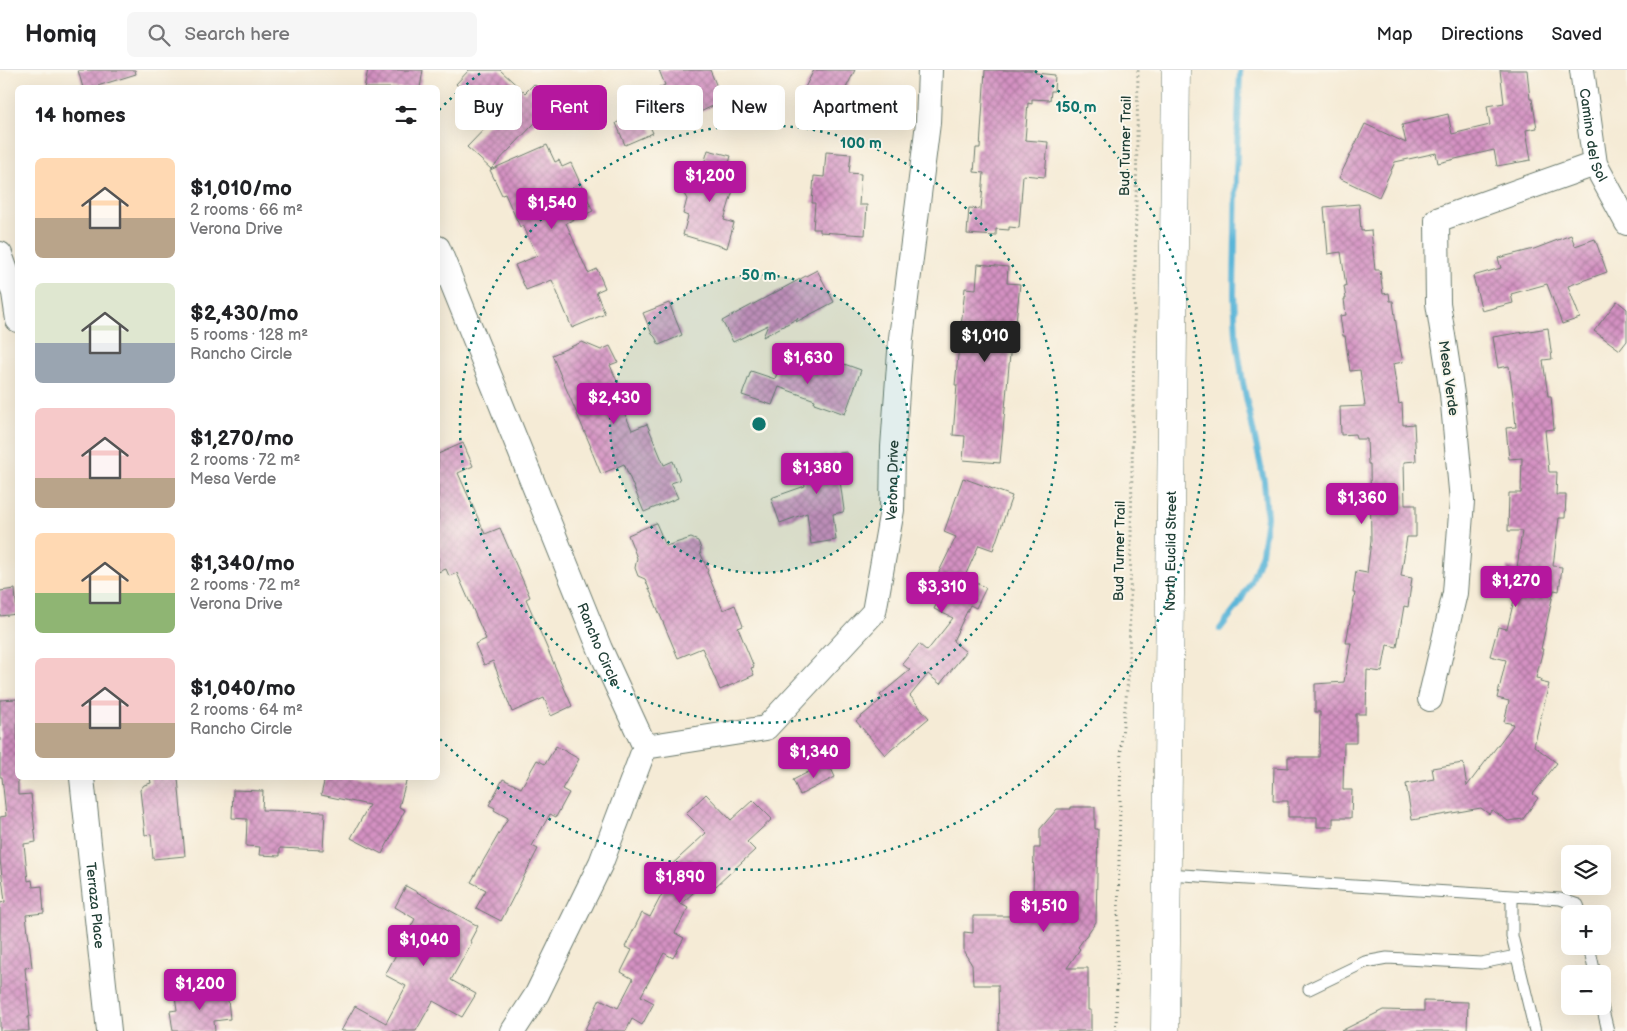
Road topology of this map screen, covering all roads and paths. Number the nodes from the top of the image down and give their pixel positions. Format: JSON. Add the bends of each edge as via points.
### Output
{"nodes":[{"id":1,"x":930,"y":70,"type":"edge"},
{"id":2,"x":1138,"y":70,"type":"edge"},
{"id":3,"x":1176,"y":70,"type":"edge"},
{"id":4,"x":1582,"y":70,"type":"edge"},
{"id":5,"x":1594,"y":164,"type":"junction"},
{"id":6,"x":1627,"y":223,"type":"edge"},
{"id":7,"x":440,"y":253,"type":"edge"},
{"id":8,"x":0,"y":254,"type":"edge"},
{"id":9,"x":11,"y":295,"type":"edge"},
{"id":10,"x":15,"y":309,"type":"edge"},
{"id":11,"x":1430,"y":699,"type":"dead end"},
{"id":12,"x":645,"y":747,"type":"junction"},
{"id":13,"x":82,"y":780,"type":"edge"},
{"id":14,"x":1167,"y":874,"type":"junction"},
{"id":15,"x":1512,"y":896,"type":"junction"},
{"id":16,"x":1578,"y":905,"type":"edge"},
{"id":17,"x":1516,"y":956,"type":"junction"},
{"id":18,"x":1309,"y":989,"type":"dead end"},
{"id":19,"x":1604,"y":1015,"type":"edge"},
{"id":20,"x":109,"y":1031,"type":"edge"},
{"id":21,"x":513,"y":1031,"type":"edge"},
{"id":22,"x":1116,"y":1031,"type":"edge"},
{"id":23,"x":1165,"y":1031,"type":"edge"},
{"id":24,"x":1535,"y":1031,"type":"edge"},
{"id":25,"x":1608,"y":1031,"type":"edge"}],
"edges":[{"from":1,"to":12,"type":"street","name":"Verona Drive","via":[[928,124],[901,338],[892,510],[874,612],[766,728]]},
{"from":2,"to":22,"type":"path","name":"Bud Turner Trail","via":[[1129,670],[1120,745]]},
{"from":3,"to":14,"type":"main road","name":"North Euclid Street"},
{"from":4,"to":5,"type":"street","name":"Camino del Sol"},
{"from":5,"to":6,"type":"street","name":"Camino del Sol"},
{"from":5,"to":11,"type":"street","name":"Mesa Verde","via":[[1437,220],[1438,303],[1452,394],[1462,501],[1455,593]]},
{"from":7,"to":12,"type":"street","name":"Rancho Circle","via":[[600,649]]},
{"from":8,"to":9,"type":"street"},
{"from":9,"to":10,"type":"street"},
{"from":12,"to":21,"type":"street","via":[[601,863],[537,994]]},
{"from":13,"to":20,"type":"street","name":"Terraza Place"},
{"from":14,"to":15,"type":"lane"},
{"from":14,"to":23,"type":"main road","name":"North Euclid Street"},
{"from":15,"to":16,"type":"lane","via":[[1560,899]]},
{"from":15,"to":17,"type":"lane","via":[[1512,936]]},
{"from":17,"to":18,"type":"lane","via":[[1481,963],[1387,958],[1365,962]]},
{"from":17,"to":24,"type":"lane"},
{"from":19,"to":25,"type":"lane"}]}
